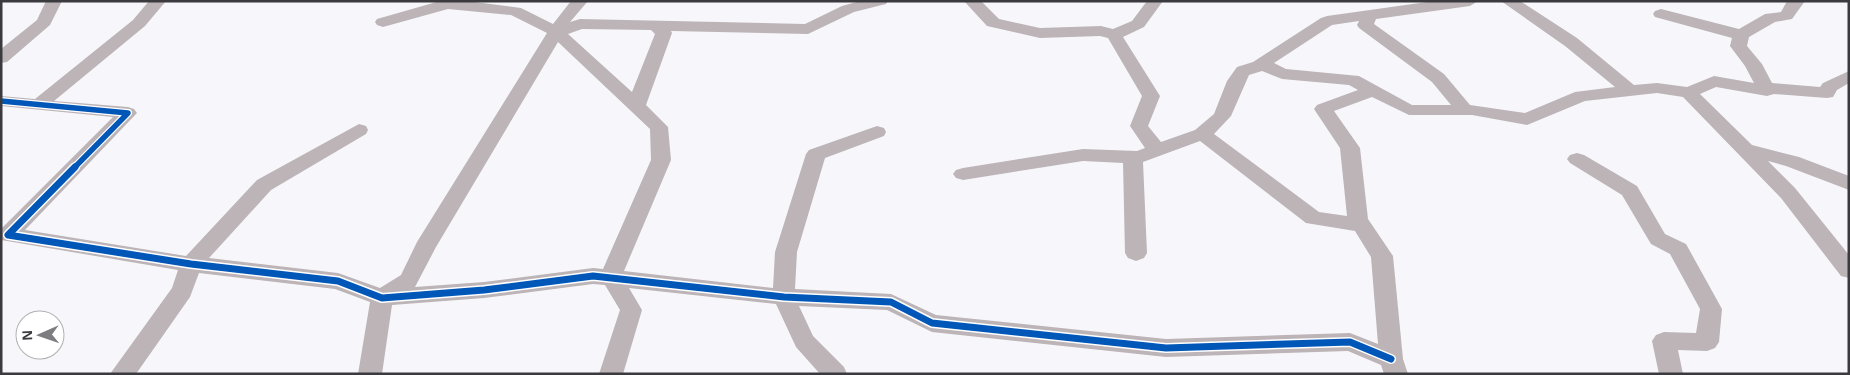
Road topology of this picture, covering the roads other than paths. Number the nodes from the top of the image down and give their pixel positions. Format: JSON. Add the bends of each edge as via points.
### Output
{"nodes":[{"id":1,"x":54,"y":1,"type":"edge"},
{"id":2,"x":158,"y":1,"type":"edge"},
{"id":3,"x":580,"y":1,"type":"edge"},
{"id":4,"x":880,"y":1,"type":"edge"},
{"id":5,"x":972,"y":1,"type":"edge"},
{"id":6,"x":1156,"y":1,"type":"edge"},
{"id":7,"x":1470,"y":1,"type":"edge"},
{"id":8,"x":1509,"y":1,"type":"edge"},
{"id":9,"x":1797,"y":1,"type":"edge"},
{"id":10,"x":1664,"y":10,"type":"edge"},
{"id":11,"x":1370,"y":16,"type":"junction"},
{"id":12,"x":383,"y":22,"type":"dead end"},
{"id":13,"x":658,"y":28,"type":"junction"},
{"id":14,"x":557,"y":32,"type":"junction"},
{"id":15,"x":1114,"y":35,"type":"junction"},
{"id":16,"x":1741,"y":35,"type":"junction"},
{"id":17,"x":1,"y":58,"type":"edge"},
{"id":18,"x":1262,"y":64,"type":"junction"},
{"id":19,"x":1849,"y":76,"type":"edge"},
{"id":20,"x":1766,"y":88,"type":"junction"},
{"id":21,"x":1372,"y":91,"type":"junction"},
{"id":22,"x":1630,"y":91,"type":"junction"},
{"id":23,"x":1689,"y":93,"type":"junction"},
{"id":24,"x":1,"y":101,"type":"edge"},
{"id":25,"x":38,"y":105,"type":"junction"},
{"id":26,"x":636,"y":106,"type":"junction"},
{"id":27,"x":1466,"y":110,"type":"junction"},
{"id":28,"x":359,"y":130,"type":"dead end"},
{"id":29,"x":877,"y":132,"type":"dead end"},
{"id":30,"x":1202,"y":134,"type":"junction"},
{"id":31,"x":1742,"y":149,"type":"junction"},
{"id":32,"x":1157,"y":151,"type":"junction"},
{"id":33,"x":1133,"y":157,"type":"junction"},
{"id":34,"x":1578,"y":159,"type":"dead end"},
{"id":35,"x":963,"y":174,"type":"dead end"},
{"id":36,"x":1849,"y":184,"type":"edge"},
{"id":37,"x":1361,"y":225,"type":"junction"},
{"id":38,"x":1136,"y":252,"type":"dead end"},
{"id":39,"x":192,"y":264,"type":"junction"},
{"id":40,"x":1849,"y":270,"type":"edge"},
{"id":41,"x":610,"y":278,"type":"junction"},
{"id":42,"x":784,"y":297,"type":"junction"},
{"id":43,"x":382,"y":298,"type":"junction"},
{"id":44,"x":1393,"y":366,"type":"edge"},
{"id":45,"x":122,"y":374,"type":"edge"},
{"id":46,"x":370,"y":374,"type":"edge"},
{"id":47,"x":611,"y":374,"type":"edge"},
{"id":48,"x":836,"y":374,"type":"edge"},
{"id":49,"x":1671,"y":374,"type":"edge"}],
"edges":[{"from":1,"to":17,"type":"street","via":[[44,22]]},
{"from":2,"to":25,"type":"street","via":[[139,23]]},
{"from":3,"to":14,"type":"street"},
{"from":4,"to":13,"type":"street","via":[[848,8],[808,29]]},
{"from":5,"to":15,"type":"street","via":[[993,23],[1040,34],[1101,31]]},
{"from":6,"to":15,"type":"street","via":[[1138,24]]},
{"from":7,"to":11,"type":"street"},
{"from":8,"to":22,"type":"street","via":[[1571,42]]},
{"from":9,"to":16,"type":"street","via":[[1786,16],[1772,17]]},
{"from":10,"to":16,"type":"street"},
{"from":11,"to":18,"type":"street","via":[[1327,21]]},
{"from":11,"to":27,"type":"street","via":[[1365,25],[1438,78]]},
{"from":12,"to":14,"type":"street","via":[[448,4],[515,11]]},
{"from":13,"to":14,"type":"street","via":[[580,24]]},
{"from":13,"to":26,"type":"street","via":[[664,33]]},
{"from":14,"to":26,"type":"street"},
{"from":14,"to":43,"type":"street","via":[[425,247],[410,280]]},
{"from":15,"to":32,"type":"street","via":[[1151,96],[1139,126]]},
{"from":16,"to":20,"type":"street","via":[[1738,46]]},
{"from":18,"to":21,"type":"street","via":[[1282,74],[1352,80]]},
{"from":18,"to":30,"type":"street","via":[[1243,72],[1222,116]]},
{"from":19,"to":20,"type":"street","via":[[1829,87],[1827,92]]},
{"from":20,"to":23,"type":"street","via":[[1767,91],[1714,81]]},
{"from":21,"to":27,"type":"street","via":[[1409,110]]},
{"from":21,"to":37,"type":"street","via":[[1322,109],[1350,148]]},
{"from":22,"to":23,"type":"street","via":[[1657,88]]},
{"from":22,"to":27,"type":"street","via":[[1581,96],[1527,119]]},
{"from":23,"to":31,"type":"street"},
{"from":24,"to":25,"type":"street"},
{"from":25,"to":39,"type":"street","via":[[128,113],[8,235]]},
{"from":26,"to":41,"type":"street","via":[[659,127],[661,160]]},
{"from":28,"to":39,"type":"street","via":[[264,184]]},
{"from":29,"to":42,"type":"street","via":[[816,154],[786,252]]},
{"from":30,"to":32,"type":"street"},
{"from":30,"to":37,"type":"street","via":[[1313,218]]},
{"from":31,"to":36,"type":"street","via":[[1792,161]]},
{"from":31,"to":40,"type":"street","via":[[1788,193]]},
{"from":32,"to":33,"type":"street"},
{"from":33,"to":35,"type":"street","via":[[1083,155]]},
{"from":33,"to":38,"type":"street"},
{"from":34,"to":49,"type":"street","via":[[1630,191],[1658,239],[1678,250],[1711,309],[1707,342],[1664,341]]},
{"from":37,"to":44,"type":"street","via":[[1382,256]]},
{"from":39,"to":43,"type":"street","via":[[338,281]]},
{"from":39,"to":45,"type":"street","via":[[182,291]]},
{"from":41,"to":42,"type":"street"},
{"from":41,"to":43,"type":"street","via":[[593,276],[484,290]]},
{"from":41,"to":47,"type":"street","via":[[631,310]]},
{"from":42,"to":44,"type":"street","via":[[891,302],[932,323],[1166,348],[1350,342]]},
{"from":42,"to":48,"type":"street","via":[[804,341]]},
{"from":43,"to":46,"type":"street"}]}
